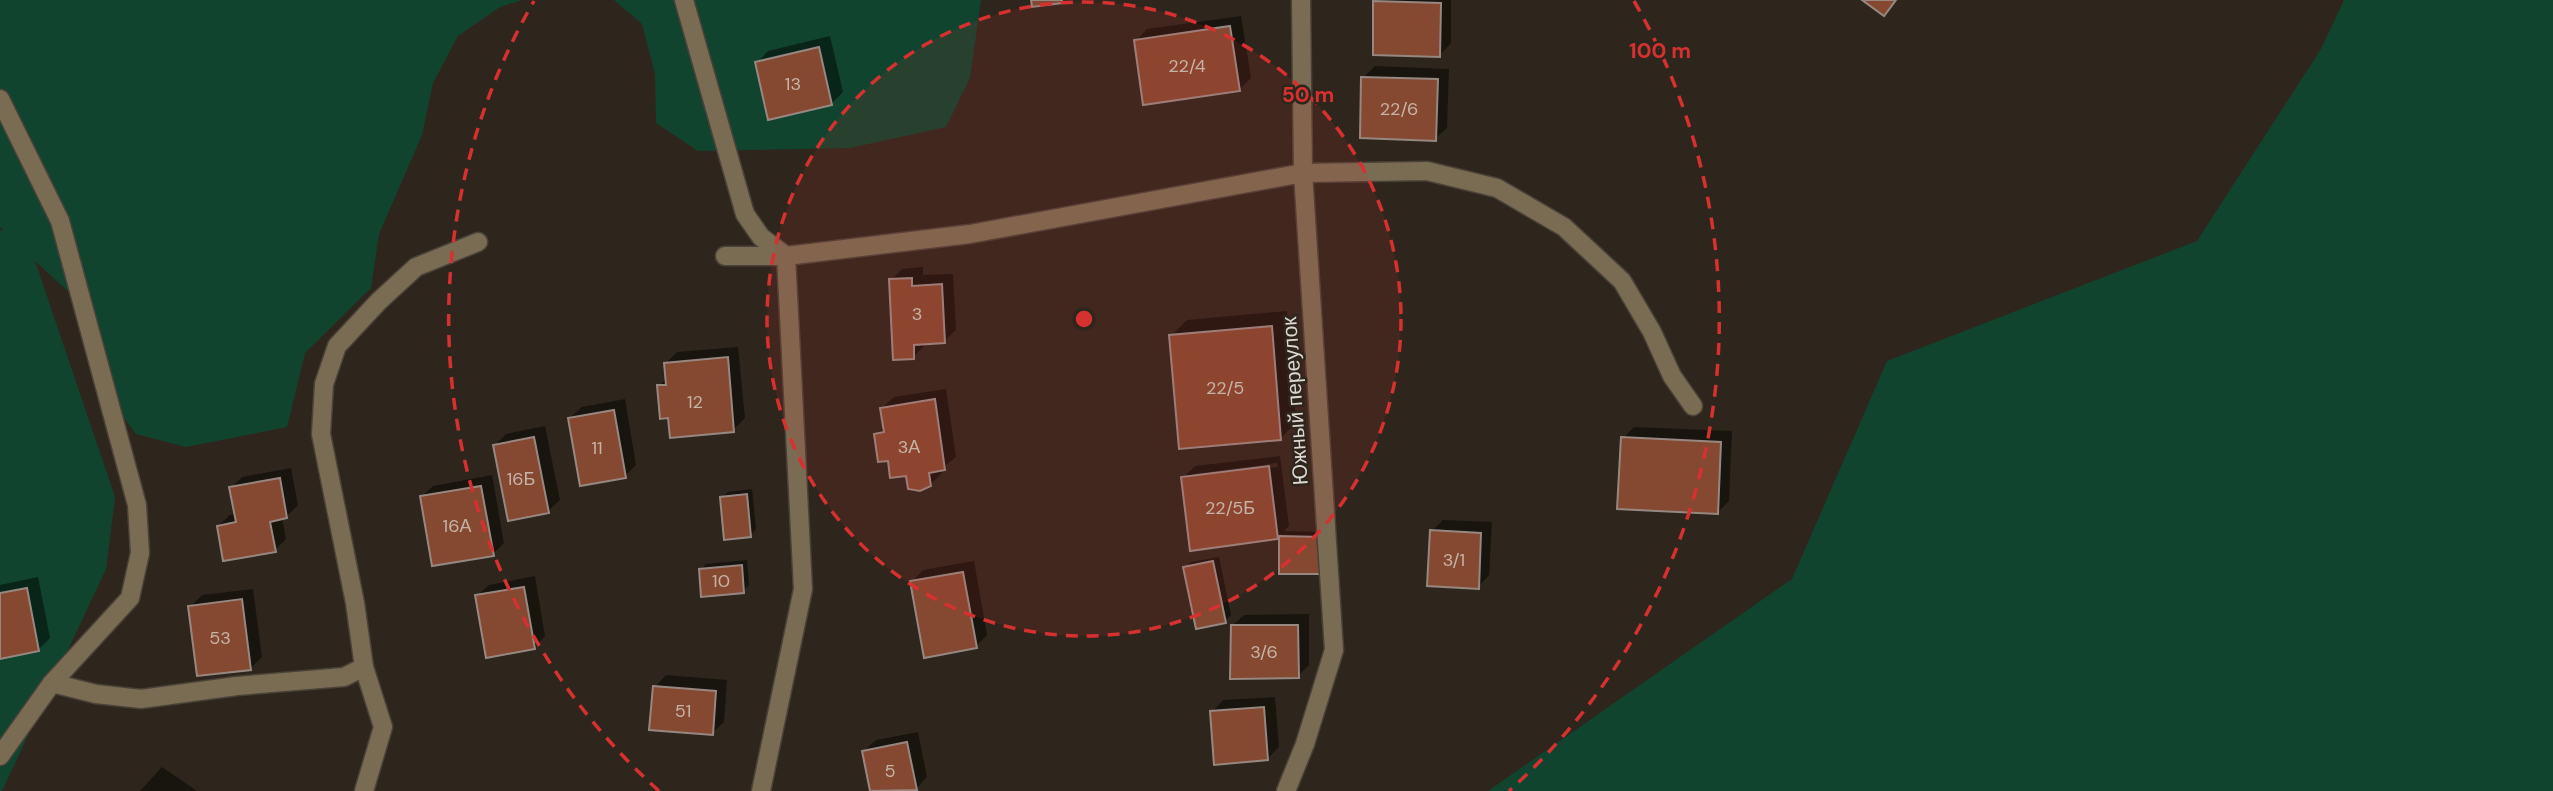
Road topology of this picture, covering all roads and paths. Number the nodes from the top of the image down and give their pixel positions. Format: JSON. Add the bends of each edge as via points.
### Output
{"nodes":[{"id":1,"x":684,"y":0,"type":"edge"},
{"id":2,"x":1301,"y":0,"type":"edge"},
{"id":3,"x":0,"y":99,"type":"edge"},
{"id":4,"x":1303,"y":173,"type":"junction"},
{"id":5,"x":478,"y":242,"type":"dead end"},
{"id":6,"x":725,"y":256,"type":"dead end"},
{"id":7,"x":786,"y":256,"type":"junction"},
{"id":8,"x":1693,"y":406,"type":"dead end"},
{"id":9,"x":365,"y":667,"type":"junction"},
{"id":10,"x":52,"y":683,"type":"junction"},
{"id":11,"x":0,"y":755,"type":"edge"},
{"id":12,"x":364,"y":791,"type":"edge"},
{"id":13,"x":761,"y":791,"type":"edge"},
{"id":14,"x":1286,"y":791,"type":"edge"}],
"edges":[{"from":1,"to":7,"type":"street","via":[[745,214],[761,237]]},
{"from":2,"to":4,"type":"street","name":"Южный переулок"},
{"from":3,"to":10,"type":"street","via":[[60,221],[137,505],[140,553],[130,598]]},
{"from":4,"to":7,"type":"street","via":[[970,234]]},
{"from":4,"to":8,"type":"street","via":[[1427,170],[1497,188],[1564,227],[1622,281]]},
{"from":4,"to":14,"type":"street","name":"Южный переулок","via":[[1334,650]]},
{"from":5,"to":9,"type":"street","via":[[416,267],[379,301],[337,346],[324,384],[321,434]]},
{"from":6,"to":7,"type":"street"},
{"from":7,"to":13,"type":"street","via":[[803,589]]},
{"from":9,"to":10,"type":"street","via":[[344,677],[141,699]]},
{"from":9,"to":12,"type":"street","via":[[383,727]]},
{"from":10,"to":11,"type":"street"}]}
